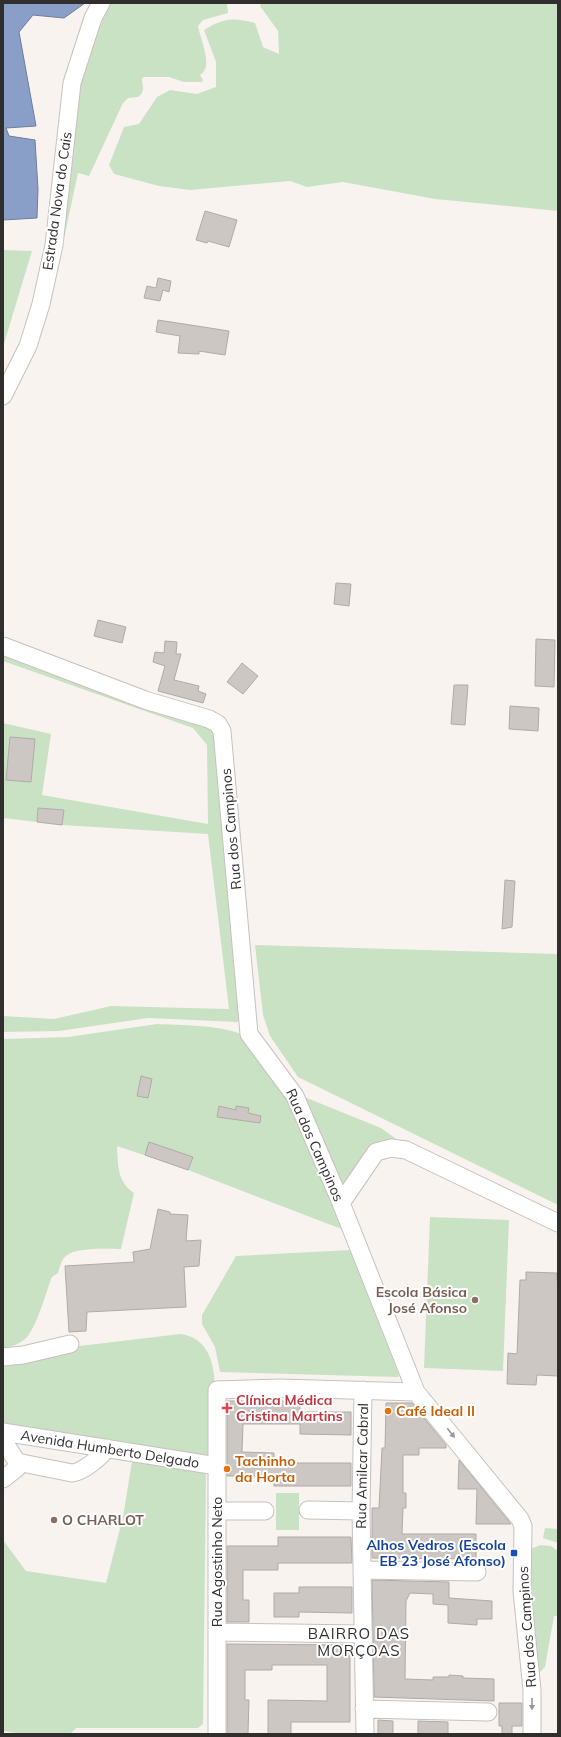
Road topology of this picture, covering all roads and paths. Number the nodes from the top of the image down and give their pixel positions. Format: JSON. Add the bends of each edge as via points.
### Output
{"nodes":[{"id":1,"x":101,"y":3,"type":"edge"},
{"id":2,"x":3,"y":396,"type":"edge"},
{"id":3,"x":3,"y":646,"type":"edge"},
{"id":4,"x":341,"y":1203,"type":"junction"},
{"id":5,"x":558,"y":1223,"type":"edge"},
{"id":6,"x":70,"y":1344,"type":"dead end"},
{"id":7,"x":3,"y":1357,"type":"edge"},
{"id":8,"x":363,"y":1390,"type":"junction"},
{"id":9,"x":416,"y":1392,"type":"junction"},
{"id":10,"x":3,"y":1432,"type":"edge"},
{"id":11,"x":3,"y":1440,"type":"edge"},
{"id":12,"x":107,"y":1448,"type":"junction"},
{"id":13,"x":20,"y":1463,"type":"junction"},
{"id":14,"x":217,"y":1466,"type":"junction"},
{"id":15,"x":3,"y":1479,"type":"edge"},
{"id":16,"x":308,"y":1510,"type":"dead end"},
{"id":17,"x":217,"y":1511,"type":"junction"},
{"id":18,"x":265,"y":1511,"type":"dead end"},
{"id":19,"x":361,"y":1511,"type":"junction"},
{"id":20,"x":362,"y":1570,"type":"junction"},
{"id":21,"x":477,"y":1572,"type":"dead end"},
{"id":22,"x":217,"y":1632,"type":"junction"},
{"id":23,"x":363,"y":1634,"type":"junction"},
{"id":24,"x":364,"y":1709,"type":"junction"},
{"id":25,"x":488,"y":1712,"type":"dead end"},
{"id":26,"x":216,"y":1734,"type":"edge"},
{"id":27,"x":365,"y":1734,"type":"edge"},
{"id":28,"x":532,"y":1734,"type":"edge"}],
"edges":[{"from":1,"to":2,"type":"street","name":"Estrada Nova do Cais","via":[[93,18],[72,83],[54,245],[41,304],[28,346]]},
{"from":3,"to":4,"type":"street","name":"Rua dos Campinos","via":[[145,700],[218,724],[222,731],[249,1034],[292,1091]]},
{"from":4,"to":5,"type":"street","via":[[376,1152],[391,1148],[406,1150]]},
{"from":4,"to":9,"type":"street","name":"Rua dos Campinos"},
{"from":6,"to":7,"type":"street"},
{"from":8,"to":9,"type":"street"},
{"from":8,"to":14,"type":"street","name":"Rua Agostinho Neto","via":[[217,1390]]},
{"from":8,"to":19,"type":"street","name":"Rua Amilcar Cabral"},
{"from":9,"to":28,"type":"street","name":"Rua dos Campinos","one_way":true,"via":[[520,1519],[523,1526],[522,1592],[532,1690]]},
{"from":10,"to":12,"type":"street","name":"Avenida Humberto Delgado"},
{"from":11,"to":13,"type":"street","via":[[15,1460]]},
{"from":12,"to":13,"type":"street","via":[[101,1456],[76,1473]]},
{"from":12,"to":14,"type":"street","name":"Avenida Humberto Delgado"},
{"from":13,"to":15,"type":"street"},
{"from":14,"to":17,"type":"street","name":"Rua Agostinho Neto"},
{"from":16,"to":19,"type":"street"},
{"from":17,"to":18,"type":"street"},
{"from":17,"to":22,"type":"street","name":"Rua Agostinho Neto"},
{"from":19,"to":20,"type":"street","name":"Rua Amilcar Cabral"},
{"from":20,"to":21,"type":"street"},
{"from":20,"to":23,"type":"street","name":"Rua Amilcar Cabral"},
{"from":22,"to":23,"type":"street"},
{"from":22,"to":26,"type":"street","name":"Rua Agostinho Neto"},
{"from":23,"to":24,"type":"street","name":"Rua Amilcar Cabral"},
{"from":24,"to":25,"type":"street"},
{"from":24,"to":27,"type":"street","name":"Rua Amilcar Cabral"}]}
